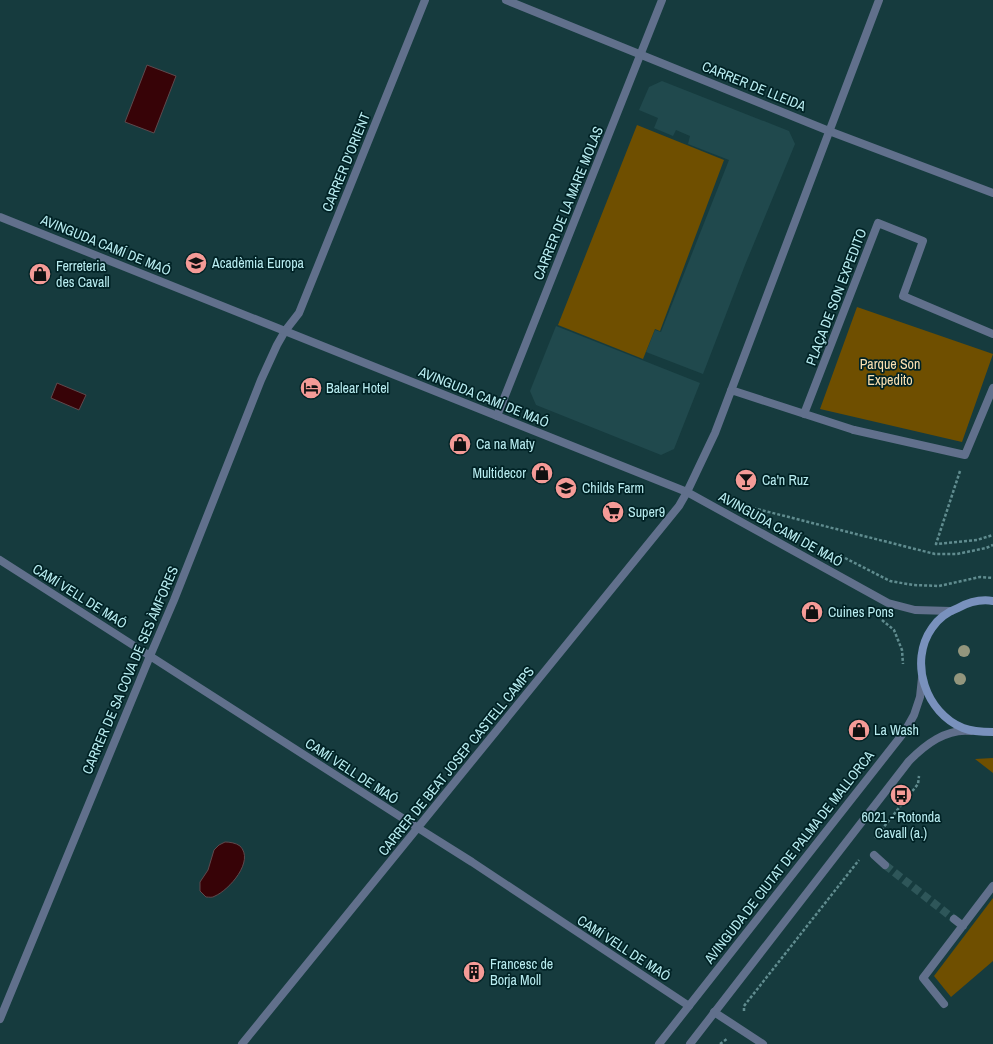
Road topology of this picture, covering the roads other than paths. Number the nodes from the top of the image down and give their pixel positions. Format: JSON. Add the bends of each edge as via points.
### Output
{"nodes":[{"id":1,"x":426,"y":0,"type":"edge"},
{"id":2,"x":506,"y":0,"type":"edge"},
{"id":3,"x":662,"y":0,"type":"edge"},
{"id":4,"x":879,"y":0,"type":"edge"},
{"id":5,"x":641,"y":54,"type":"junction"},
{"id":6,"x":829,"y":131,"type":"junction"},
{"id":7,"x":993,"y":193,"type":"edge"},
{"id":8,"x":0,"y":217,"type":"edge"},
{"id":9,"x":285,"y":331,"type":"junction"},
{"id":10,"x":993,"y":334,"type":"edge"},
{"id":11,"x":993,"y":388,"type":"edge"},
{"id":12,"x":731,"y":390,"type":"junction"},
{"id":13,"x":804,"y":414,"type":"junction"},
{"id":14,"x":497,"y":416,"type":"junction"},
{"id":15,"x":687,"y":492,"type":"junction"},
{"id":16,"x":0,"y":560,"type":"edge"},
{"id":17,"x":993,"y":601,"type":"edge"},
{"id":18,"x":951,"y":611,"type":"junction"},
{"id":19,"x":150,"y":656,"type":"junction"},
{"id":20,"x":922,"y":678,"type":"junction"},
{"id":21,"x":979,"y":732,"type":"junction"},
{"id":22,"x":993,"y":732,"type":"edge"},
{"id":23,"x":418,"y":828,"type":"junction"},
{"id":24,"x":874,"y":855,"type":"dead end"},
{"id":25,"x":885,"y":865,"type":"tunnel mouth"},
{"id":26,"x":993,"y":886,"type":"edge"},
{"id":27,"x":954,"y":919,"type":"tunnel mouth"},
{"id":28,"x":963,"y":926,"type":"junction"},
{"id":29,"x":944,"y":1004,"type":"dead end"},
{"id":30,"x":689,"y":1006,"type":"junction"},
{"id":31,"x":714,"y":1012,"type":"junction"},
{"id":32,"x":0,"y":1019,"type":"edge"},
{"id":33,"x":242,"y":1044,"type":"edge"},
{"id":34,"x":659,"y":1044,"type":"edge"},
{"id":35,"x":690,"y":1044,"type":"edge"},
{"id":36,"x":763,"y":1044,"type":"edge"}],
"edges":[{"from":1,"to":9,"type":"street","name":"CARRER D'ORIENT","via":[[299,313]]},
{"from":2,"to":5,"type":"street","name":"CARRER DE LLEIDA"},
{"from":3,"to":5,"type":"street","name":"CARRER DE LA MARE MOLAS"},
{"from":4,"to":6,"type":"street","name":"CARRER DE BEAT JOSEP CASTELL CAMPS"},
{"from":5,"to":6,"type":"street","name":"CARRER DE LLEIDA"},
{"from":5,"to":14,"type":"street","name":"CARRER DE LA MARE MOLAS"},
{"from":6,"to":7,"type":"street","name":"CARRER DE LLEIDA"},
{"from":6,"to":12,"type":"street","name":"CARRER DE BEAT JOSEP CASTELL CAMPS"},
{"from":8,"to":9,"type":"street","name":"AVINGUDA CAMÍ DE MAÓ"},
{"from":9,"to":14,"type":"street","name":"AVINGUDA CAMÍ DE MAÓ"},
{"from":9,"to":19,"type":"street","name":"CARRER DE SA COVA DE SES ÀMFORES","via":[[261,380]]},
{"from":10,"to":13,"type":"street","name":"PLAÇA DE SON EXPEDITO","via":[[903,296],[923,241],[878,223]]},
{"from":11,"to":13,"type":"street","via":[[965,455],[854,430]]},
{"from":12,"to":13,"type":"street"},
{"from":12,"to":15,"type":"street","name":"CARRER DE BEAT JOSEP CASTELL CAMPS","via":[[715,433]]},
{"from":14,"to":15,"type":"street","name":"AVINGUDA CAMÍ DE MAÓ"},
{"from":15,"to":18,"type":"street","name":"AVINGUDA CAMÍ DE MAÓ","via":[[888,603],[915,610]]},
{"from":15,"to":23,"type":"street","name":"CARRER DE BEAT JOSEP CASTELL CAMPS","via":[[679,506]]},
{"from":16,"to":19,"type":"street","name":"CAMÍ VELL DE MAÓ"},
{"from":17,"to":18,"type":"main road","via":[[976,601]]},
{"from":18,"to":20,"type":"main road","via":[[931,629],[925,641],[922,652]]},
{"from":19,"to":23,"type":"street","name":"CAMÍ VELL DE MAÓ"},
{"from":19,"to":32,"type":"street","name":"CARRER DE SA COVA DE SES ÀMFORES"},
{"from":20,"to":21,"type":"main road","via":[[927,694],[948,720],[963,728]]},
{"from":20,"to":30,"type":"street","name":"AVINGUDA DE CIUTAT DE PALMA DE MALLORCA","via":[[920,697],[905,732]]},
{"from":21,"to":22,"type":"main road"},
{"from":21,"to":31,"type":"street","via":[[962,730],[950,733],[936,739],[908,761]]},
{"from":23,"to":30,"type":"street","name":"CAMÍ VELL DE MAÓ"},
{"from":23,"to":33,"type":"street","name":"CARRER DE BEAT JOSEP CASTELL CAMPS"},
{"from":24,"to":25,"type":"street"},
{"from":26,"to":28,"type":"street"},
{"from":27,"to":28,"type":"street"},
{"from":28,"to":29,"type":"street","via":[[923,978]]},
{"from":30,"to":34,"type":"street","name":"AVINGUDA DE CIUTAT DE PALMA DE MALLORCA"},
{"from":31,"to":35,"type":"street"},
{"from":31,"to":36,"type":"street"}]}
